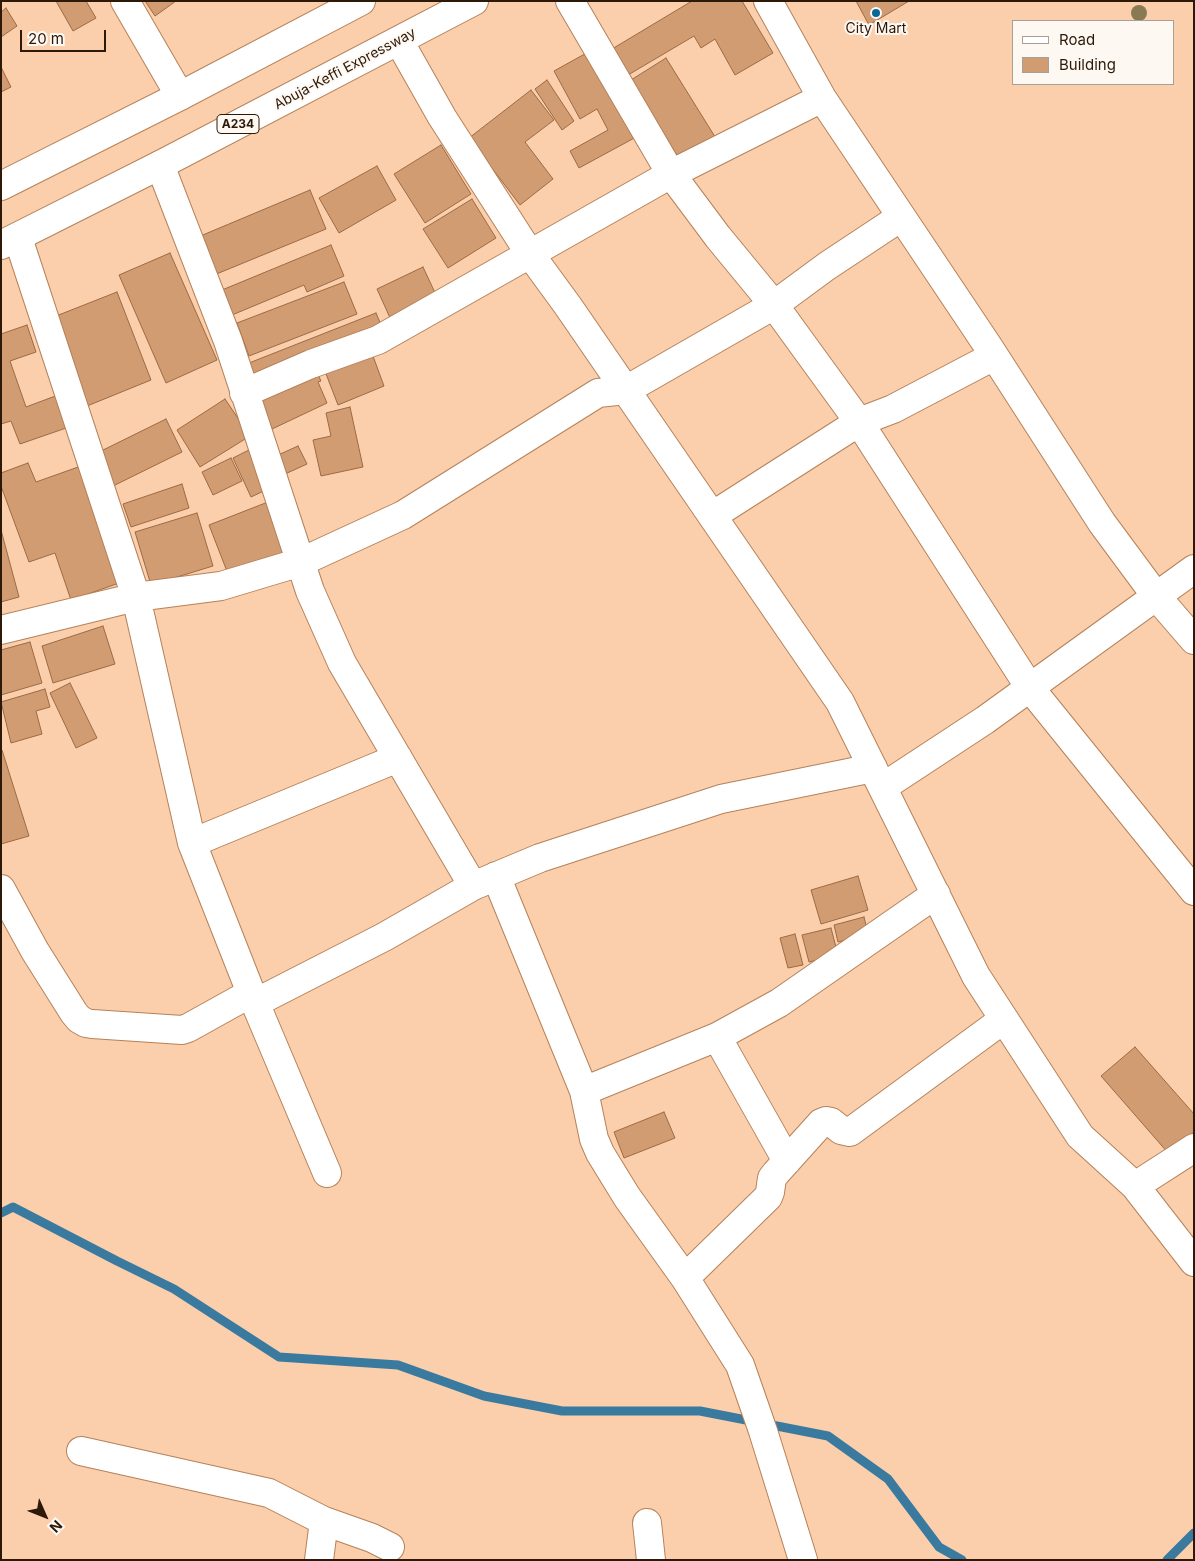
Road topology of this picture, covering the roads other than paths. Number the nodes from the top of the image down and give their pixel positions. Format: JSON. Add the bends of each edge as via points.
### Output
{"nodes":[{"id":1,"x":125,"y":1,"type":"edge"},
{"id":2,"x":361,"y":1,"type":"edge"},
{"id":3,"x":474,"y":1,"type":"edge"},
{"id":4,"x":570,"y":1,"type":"edge"},
{"id":5,"x":768,"y":1,"type":"edge"},
{"id":6,"x":399,"y":41,"type":"junction"},
{"id":7,"x":180,"y":96,"type":"junction"},
{"id":8,"x":822,"y":98,"type":"junction"},
{"id":9,"x":160,"y":165,"type":"junction"},
{"id":10,"x":670,"y":174,"type":"junction"},
{"id":11,"x":1,"y":186,"type":"edge"},
{"id":12,"x":901,"y":217,"type":"junction"},
{"id":13,"x":10,"y":242,"type":"edge"},
{"id":14,"x":530,"y":254,"type":"junction"},
{"id":15,"x":774,"y":305,"type":"junction"},
{"id":16,"x":994,"y":356,"type":"junction"},
{"id":17,"x":626,"y":390,"type":"junction"},
{"id":18,"x":244,"y":392,"type":"junction"},
{"id":19,"x":859,"y":422,"type":"junction"},
{"id":20,"x":712,"y":516,"type":"junction"},
{"id":21,"x":301,"y":562,"type":"junction"},
{"id":22,"x":1194,"y":569,"type":"edge"},
{"id":23,"x":1156,"y":596,"type":"junction"},
{"id":24,"x":136,"y":597,"type":"junction"},
{"id":25,"x":1,"y":630,"type":"edge"},
{"id":26,"x":1194,"y":640,"type":"edge"},
{"id":27,"x":1030,"y":688,"type":"junction"},
{"id":28,"x":398,"y":758,"type":"junction"},
{"id":29,"x":878,"y":777,"type":"junction"},
{"id":30,"x":192,"y":843,"type":"junction"},
{"id":31,"x":485,"y":881,"type":"junction"},
{"id":32,"x":1,"y":889,"type":"edge"},
{"id":33,"x":1194,"y":891,"type":"edge"},
{"id":34,"x":936,"y":894,"type":"junction"},
{"id":35,"x":253,"y":998,"type":"junction"},
{"id":36,"x":1004,"y":1019,"type":"junction"},
{"id":37,"x":717,"y":1037,"type":"junction"},
{"id":38,"x":584,"y":1091,"type":"junction"},
{"id":39,"x":1194,"y":1148,"type":"edge"},
{"id":40,"x":787,"y":1161,"type":"junction"},
{"id":41,"x":327,"y":1173,"type":"dead end"},
{"id":42,"x":1135,"y":1186,"type":"junction"},
{"id":43,"x":1194,"y":1262,"type":"edge"},
{"id":44,"x":685,"y":1278,"type":"junction"},
{"id":45,"x":81,"y":1451,"type":"dead end"},
{"id":46,"x":324,"y":1521,"type":"junction"},
{"id":47,"x":647,"y":1523,"type":"dead end"},
{"id":48,"x":390,"y":1547,"type":"dead end"},
{"id":49,"x":319,"y":1560,"type":"edge"},
{"id":50,"x":651,"y":1560,"type":"edge"},
{"id":51,"x":803,"y":1560,"type":"edge"}],
"edges":[{"from":1,"to":7,"type":"main road"},
{"from":2,"to":7,"type":"main road"},
{"from":3,"to":6,"type":"main road","name":"Abuja-Keffi Expressway","number":"A234"},
{"from":4,"to":10,"type":"main road"},
{"from":5,"to":8,"type":"main road"},
{"from":6,"to":9,"type":"main road","name":"Abuja-Keffi Expressway","number":"A234"},
{"from":6,"to":14,"type":"main road","via":[[442,117]]},
{"from":7,"to":11,"type":"main road"},
{"from":8,"to":10,"type":"main road"},
{"from":8,"to":12,"type":"main road"},
{"from":9,"to":13,"type":"main road","name":"Abuja-Keffi Expressway","number":"A234"},
{"from":9,"to":18,"type":"main road","via":[[228,341]]},
{"from":10,"to":14,"type":"main road"},
{"from":10,"to":15,"type":"main road"},
{"from":12,"to":15,"type":"main road"},
{"from":12,"to":16,"type":"main road"},
{"from":13,"to":24,"type":"main road"},
{"from":14,"to":17,"type":"main road"},
{"from":14,"to":18,"type":"main road","via":[[378,340]]},
{"from":15,"to":17,"type":"main road"},
{"from":15,"to":19,"type":"main road"},
{"from":16,"to":19,"type":"main road","via":[[893,409]]},
{"from":16,"to":23,"type":"main road","via":[[1102,523]]},
{"from":17,"to":20,"type":"main road"},
{"from":17,"to":21,"type":"main road","via":[[598,393],[403,515]]},
{"from":18,"to":21,"type":"main road"},
{"from":19,"to":20,"type":"main road"},
{"from":19,"to":27,"type":"main road"},
{"from":20,"to":29,"type":"main road","via":[[840,702]]},
{"from":21,"to":24,"type":"main road","via":[[221,586]]},
{"from":21,"to":28,"type":"main road","via":[[310,592],[342,663]]},
{"from":22,"to":23,"type":"main road"},
{"from":23,"to":26,"type":"main road"},
{"from":23,"to":27,"type":"main road"},
{"from":24,"to":25,"type":"main road"},
{"from":24,"to":30,"type":"main road"},
{"from":27,"to":29,"type":"main road","via":[[985,720]]},
{"from":27,"to":33,"type":"main road"},
{"from":28,"to":30,"type":"main road"},
{"from":28,"to":31,"type":"main road"},
{"from":29,"to":31,"type":"main road","via":[[721,798],[540,858]]},
{"from":29,"to":34,"type":"main road"},
{"from":30,"to":35,"type":"main road"},
{"from":31,"to":35,"type":"main road","via":[[384,937]]},
{"from":31,"to":38,"type":"main road"},
{"from":32,"to":35,"type":"main road","via":[[59,990],[74,1013],[86,1023],[182,1030]]},
{"from":34,"to":36,"type":"main road","via":[[976,976]]},
{"from":34,"to":37,"type":"main road","via":[[779,1003]]},
{"from":35,"to":41,"type":"main road"},
{"from":36,"to":40,"type":"main road","via":[[850,1132],[840,1130],[831,1122],[821,1123]]},
{"from":36,"to":42,"type":"main road","via":[[1080,1136]]},
{"from":37,"to":38,"type":"main road"},
{"from":37,"to":40,"type":"main road"},
{"from":38,"to":44,"type":"main road","via":[[600,1153]]},
{"from":39,"to":42,"type":"main road"},
{"from":40,"to":44,"type":"main road","via":[[772,1178],[768,1197]]},
{"from":42,"to":43,"type":"main road"},
{"from":44,"to":51,"type":"main road","via":[[740,1365]]},
{"from":45,"to":46,"type":"main road","via":[[269,1493]]},
{"from":46,"to":48,"type":"main road"},
{"from":46,"to":49,"type":"main road"},
{"from":47,"to":50,"type":"main road"}]}
